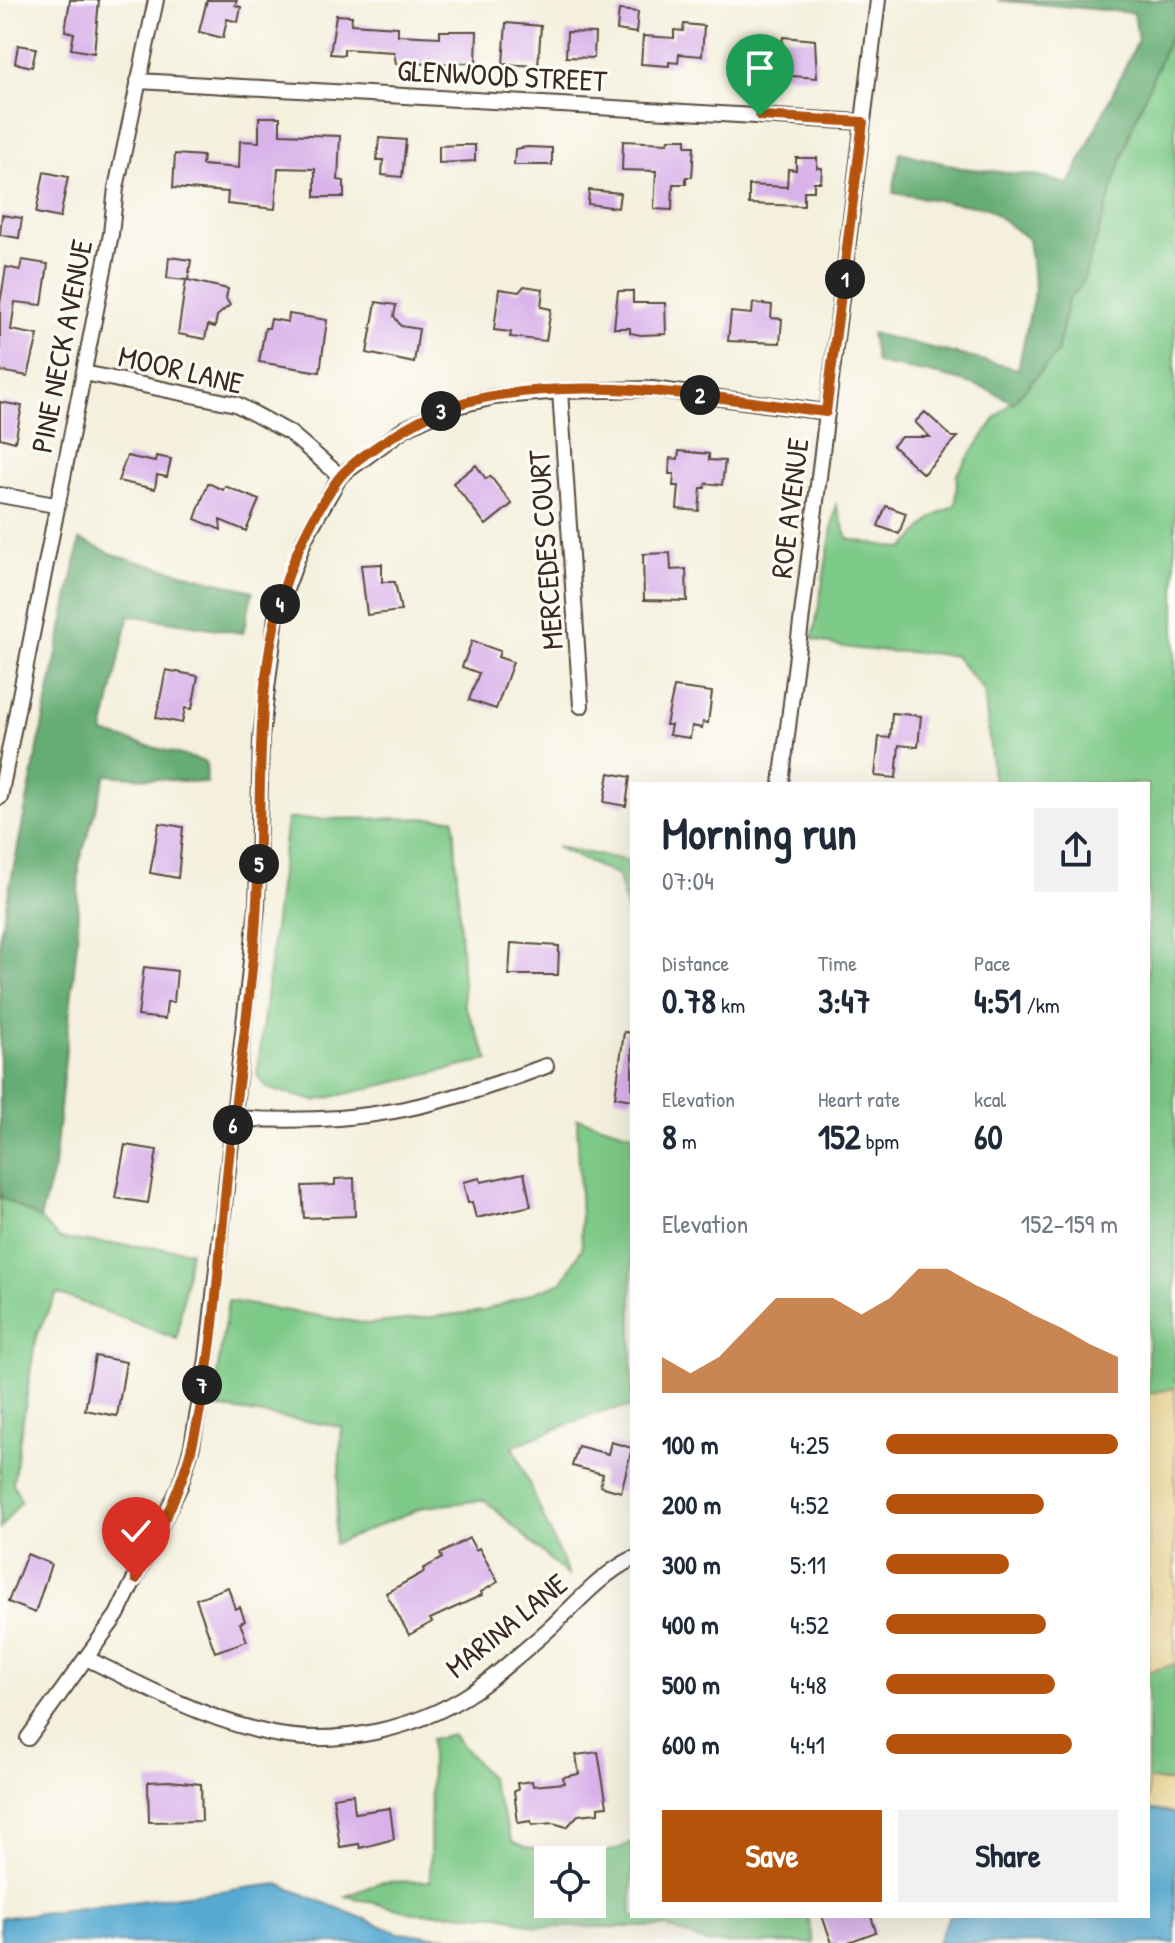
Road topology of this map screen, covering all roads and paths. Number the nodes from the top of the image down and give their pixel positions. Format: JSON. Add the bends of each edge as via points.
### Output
{"nodes":[{"id":1,"x":156,"y":0,"type":"edge"},
{"id":2,"x":878,"y":0,"type":"edge"},
{"id":3,"x":138,"y":81,"type":"junction"},
{"id":4,"x":863,"y":122,"type":"junction"},
{"id":5,"x":84,"y":373,"type":"junction"},
{"id":6,"x":560,"y":391,"type":"junction"},
{"id":7,"x":826,"y":412,"type":"junction"},
{"id":8,"x":340,"y":476,"type":"junction"},
{"id":9,"x":0,"y":495,"type":"edge"},
{"id":10,"x":55,"y":505,"type":"junction"},
{"id":11,"x":581,"y":706,"type":"dead end"},
{"id":12,"x":781,"y":782,"type":"edge"},
{"id":13,"x":0,"y":797,"type":"edge"},
{"id":14,"x":546,"y":1066,"type":"dead end"},
{"id":15,"x":234,"y":1118,"type":"junction"},
{"id":16,"x":630,"y":1561,"type":"edge"},
{"id":17,"x":88,"y":1659,"type":"junction"},
{"id":18,"x":28,"y":1738,"type":"dead end"}],
"edges":[{"from":1,"to":3,"type":"street","name":"PINE NECK AVENUE"},
{"from":2,"to":4,"type":"street","name":"ROE AVENUE"},
{"from":3,"to":4,"type":"street","name":"GLENWOOD STREET"},
{"from":3,"to":5,"type":"street","name":"PINE NECK AVENUE"},
{"from":4,"to":7,"type":"street","name":"ROE AVENUE"},
{"from":5,"to":8,"type":"street","name":"MOOR LANE","via":[[236,404],[290,433]]},
{"from":5,"to":10,"type":"street","name":"PINE NECK AVENUE"},
{"from":6,"to":7,"type":"street","via":[[652,389]]},
{"from":6,"to":8,"type":"street","via":[[448,408],[404,429]]},
{"from":6,"to":11,"type":"street","name":"MERCEDES COURT"},
{"from":7,"to":12,"type":"street","name":"ROE AVENUE"},
{"from":8,"to":15,"type":"street","via":[[305,538],[276,616],[261,738],[257,907]]},
{"from":9,"to":10,"type":"street"},
{"from":10,"to":13,"type":"street","name":"PINE NECK AVENUE"},
{"from":14,"to":15,"type":"street","via":[[406,1111],[302,1122]]},
{"from":15,"to":17,"type":"street","via":[[192,1446],[180,1486],[136,1579]]},
{"from":16,"to":17,"type":"street","name":"MARINA LANE","via":[[485,1683],[437,1712],[384,1731],[303,1736],[257,1731],[156,1693]]},
{"from":17,"to":18,"type":"street"}]}
